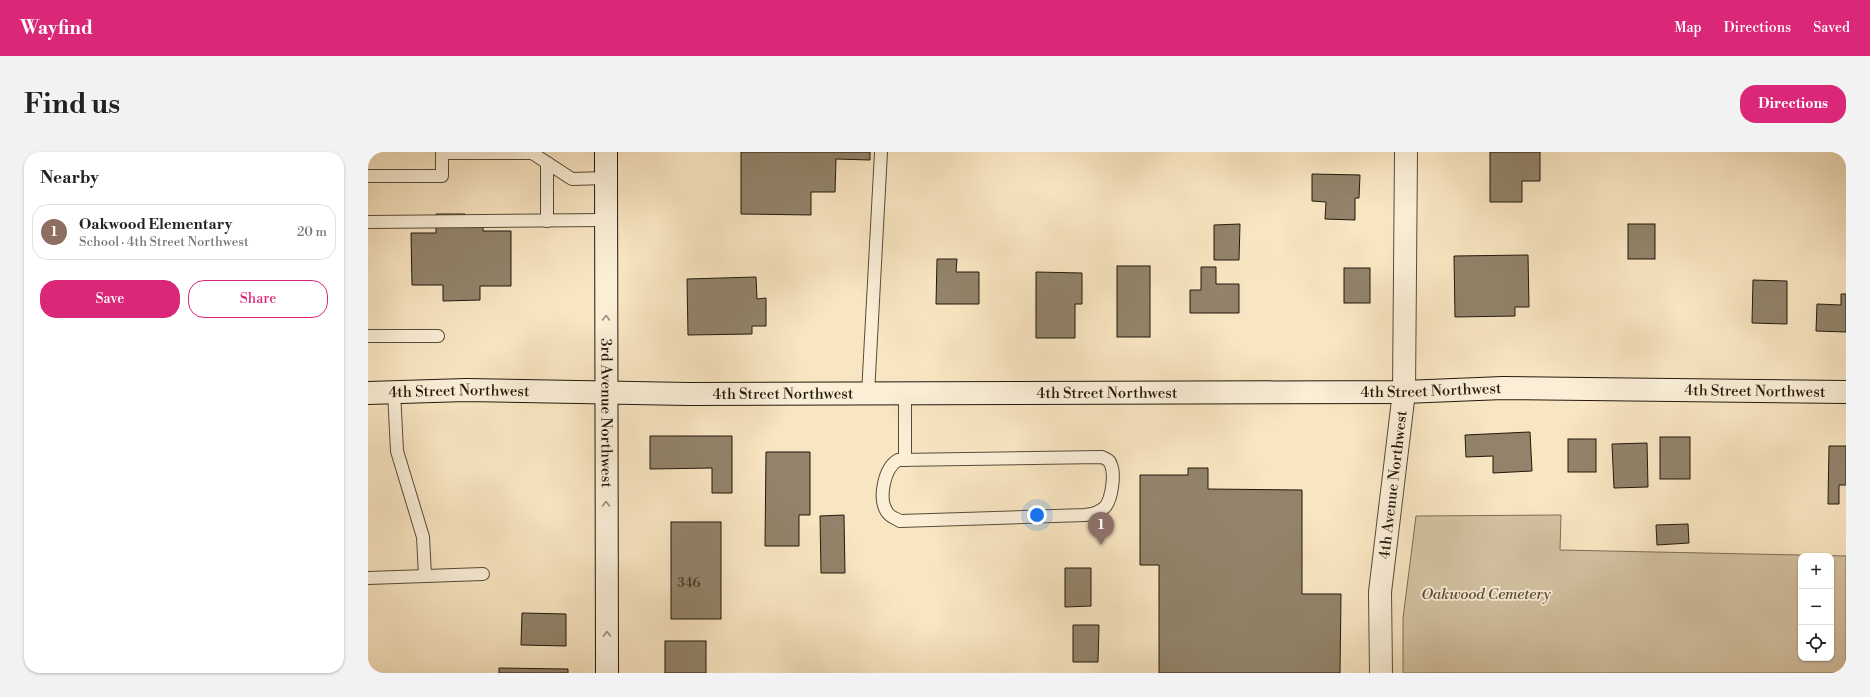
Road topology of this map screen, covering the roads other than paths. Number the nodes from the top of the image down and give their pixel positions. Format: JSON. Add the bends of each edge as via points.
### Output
{"nodes":[{"id":1,"x":606,"y":152,"type":"edge"},
{"id":2,"x":881,"y":152,"type":"edge"},
{"id":3,"x":1406,"y":152,"type":"edge"},
{"id":4,"x":442,"y":153,"type":"edge"},
{"id":5,"x":547,"y":163,"type":"junction"},
{"id":6,"x":368,"y":176,"type":"edge"},
{"id":7,"x":606,"y":178,"type":"junction"},
{"id":8,"x":606,"y":220,"type":"junction"},
{"id":9,"x":547,"y":221,"type":"junction"},
{"id":10,"x":368,"y":222,"type":"edge"},
{"id":11,"x":368,"y":336,"type":"edge"},
{"id":12,"x":438,"y":336,"type":"dead end"},
{"id":13,"x":394,"y":392,"type":"junction"},
{"id":14,"x":1404,"y":392,"type":"junction"},
{"id":15,"x":1846,"y":392,"type":"edge"},
{"id":16,"x":368,"y":393,"type":"edge"},
{"id":17,"x":606,"y":393,"type":"junction"},
{"id":18,"x":868,"y":394,"type":"junction"},
{"id":19,"x":905,"y":394,"type":"junction"},
{"id":20,"x":905,"y":460,"type":"junction"},
{"id":21,"x":483,"y":574,"type":"dead end"},
{"id":22,"x":425,"y":576,"type":"junction"},
{"id":23,"x":368,"y":578,"type":"edge"},
{"id":24,"x":607,"y":673,"type":"edge"},
{"id":25,"x":1381,"y":673,"type":"edge"}],
"edges":[{"from":1,"to":7,"type":"main road","name":"3rd Avenue Northwest"},
{"from":2,"to":18,"type":"lane"},
{"from":3,"to":14,"type":"main road","name":"4th Avenue Northwest"},
{"from":4,"to":5,"type":"lane","via":[[532,153]]},
{"from":4,"to":6,"type":"lane","via":[[442,176]]},
{"from":5,"to":7,"type":"lane","via":[[572,178]]},
{"from":5,"to":9,"type":"lane"},
{"from":7,"to":8,"type":"main road","name":"3rd Avenue Northwest"},
{"from":8,"to":9,"type":"lane"},
{"from":17,"to":8,"type":"main road","name":"3rd Avenue Northwest","one_way":true},
{"from":9,"to":10,"type":"lane"},
{"from":11,"to":12,"type":"lane"},
{"from":13,"to":16,"type":"main road","name":"4th Street Northwest"},
{"from":13,"to":17,"type":"main road","name":"4th Street Northwest","via":[[466,390]]},
{"from":13,"to":22,"type":"lane","via":[[397,451],[423,537]]},
{"from":14,"to":15,"type":"main road","name":"4th Street Northwest","via":[[1511,388]]},
{"from":14,"to":19,"type":"main road","name":"4th Street Northwest"},
{"from":14,"to":25,"type":"main road","name":"4th Avenue Northwest","via":[[1380,592]]},
{"from":17,"to":18,"type":"main road","name":"4th Street Northwest"},
{"from":24,"to":17,"type":"main road","name":"3rd Avenue Northwest","one_way":true},
{"from":18,"to":19,"type":"main road","name":"4th Street Northwest"},
{"from":19,"to":20,"type":"lane"},
{"from":20,"to":20,"type":"lane","via":[[898,460],[892,464],[887,471],[884,484],[884,506],[892,517],[900,521],[1085,515],[1097,512],[1105,506],[1112,482],[1111,465],[1102,457]]},
{"from":21,"to":22,"type":"lane"},
{"from":22,"to":23,"type":"lane"}]}
